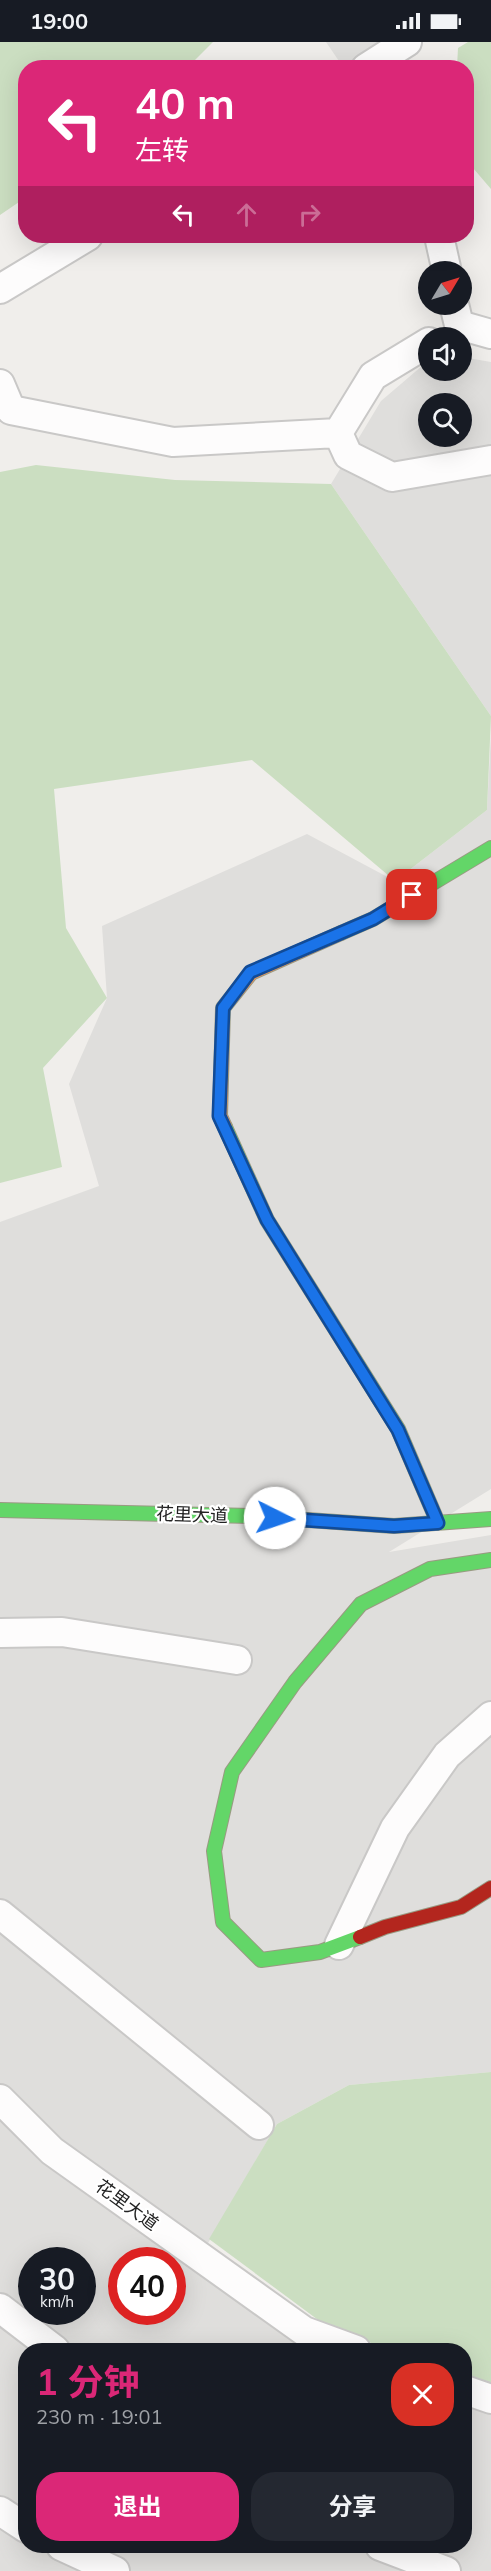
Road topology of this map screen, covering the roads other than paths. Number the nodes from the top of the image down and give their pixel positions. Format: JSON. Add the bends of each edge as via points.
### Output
{"nodes":[{"id":1,"x":401,"y":53,"type":"edge"},
{"id":2,"x":385,"y":60,"type":"edge"},
{"id":3,"x":76,"y":243,"type":"edge"},
{"id":4,"x":441,"y":243,"type":"edge"},
{"id":5,"x":445,"y":261,"type":"edge"},
{"id":6,"x":0,"y":289,"type":"edge"},
{"id":7,"x":450,"y":322,"type":"edge"},
{"id":8,"x":491,"y":334,"type":"edge"},
{"id":9,"x":418,"y":349,"type":"edge"},
{"id":10,"x":0,"y":384,"type":"edge"},
{"id":11,"x":338,"y":433,"type":"junction"},
{"id":12,"x":491,"y":460,"type":"edge"},
{"id":13,"x":491,"y":848,"type":"edge"},
{"id":14,"x":0,"y":1510,"type":"edge"},
{"id":15,"x":491,"y":1519,"type":"edge"},
{"id":16,"x":438,"y":1523,"type":"junction"},
{"id":17,"x":491,"y":1560,"type":"edge"},
{"id":18,"x":2,"y":1629,"type":"edge"},
{"id":19,"x":237,"y":1660,"type":"dead end"},
{"id":20,"x":491,"y":1716,"type":"edge"},
{"id":21,"x":491,"y":1888,"type":"edge"},
{"id":22,"x":0,"y":1914,"type":"edge"},
{"id":23,"x":339,"y":1945,"type":"junction"},
{"id":24,"x":0,"y":2099,"type":"edge"},
{"id":25,"x":259,"y":2125,"type":"dead end"},
{"id":26,"x":0,"y":2308,"type":"edge"},
{"id":27,"x":46,"y":2343,"type":"edge"},
{"id":28,"x":337,"y":2343,"type":"edge"},
{"id":29,"x":472,"y":2392,"type":"edge"},
{"id":30,"x":491,"y":2399,"type":"edge"},
{"id":31,"x":76,"y":2553,"type":"edge"},
{"id":32,"x":398,"y":2553,"type":"edge"},
{"id":33,"x":115,"y":2571,"type":"edge"},
{"id":34,"x":446,"y":2571,"type":"edge"}],
"edges":[{"from":1,"to":2,"type":"street"},
{"from":3,"to":6,"type":"street"},
{"from":4,"to":5,"type":"street"},
{"from":7,"to":8,"type":"street"},
{"from":9,"to":11,"type":"street","via":[[373,376]]},
{"from":10,"to":11,"type":"street","via":[[11,410],[173,442]]},
{"from":11,"to":12,"type":"street","via":[[348,455],[392,477]]},
{"from":13,"to":16,"type":"street","via":[[373,919],[250,972],[223,1008],[219,1116],[267,1220],[398,1430]]},
{"from":14,"to":16,"type":"street","name":"花里大道","via":[[251,1516],[394,1526]]},
{"from":15,"to":16,"type":"street","name":"花里大道"},
{"from":17,"to":23,"type":"street","via":[[430,1569],[361,1604],[295,1682],[232,1772],[214,1851],[223,1922],[261,1960],[320,1952]]},
{"from":18,"to":19,"type":"street","via":[[62,1632]]},
{"from":20,"to":23,"type":"street","via":[[447,1755],[394,1828]]},
{"from":21,"to":23,"type":"street","via":[[461,1907],[385,1927]]},
{"from":22,"to":25,"type":"street"},
{"from":24,"to":28,"type":"street","name":"花里大道","via":[[52,2151],[304,2331]]},
{"from":26,"to":27,"type":"street"},
{"from":29,"to":30,"type":"street"},
{"from":31,"to":33,"type":"street"},
{"from":32,"to":34,"type":"street"}]}
